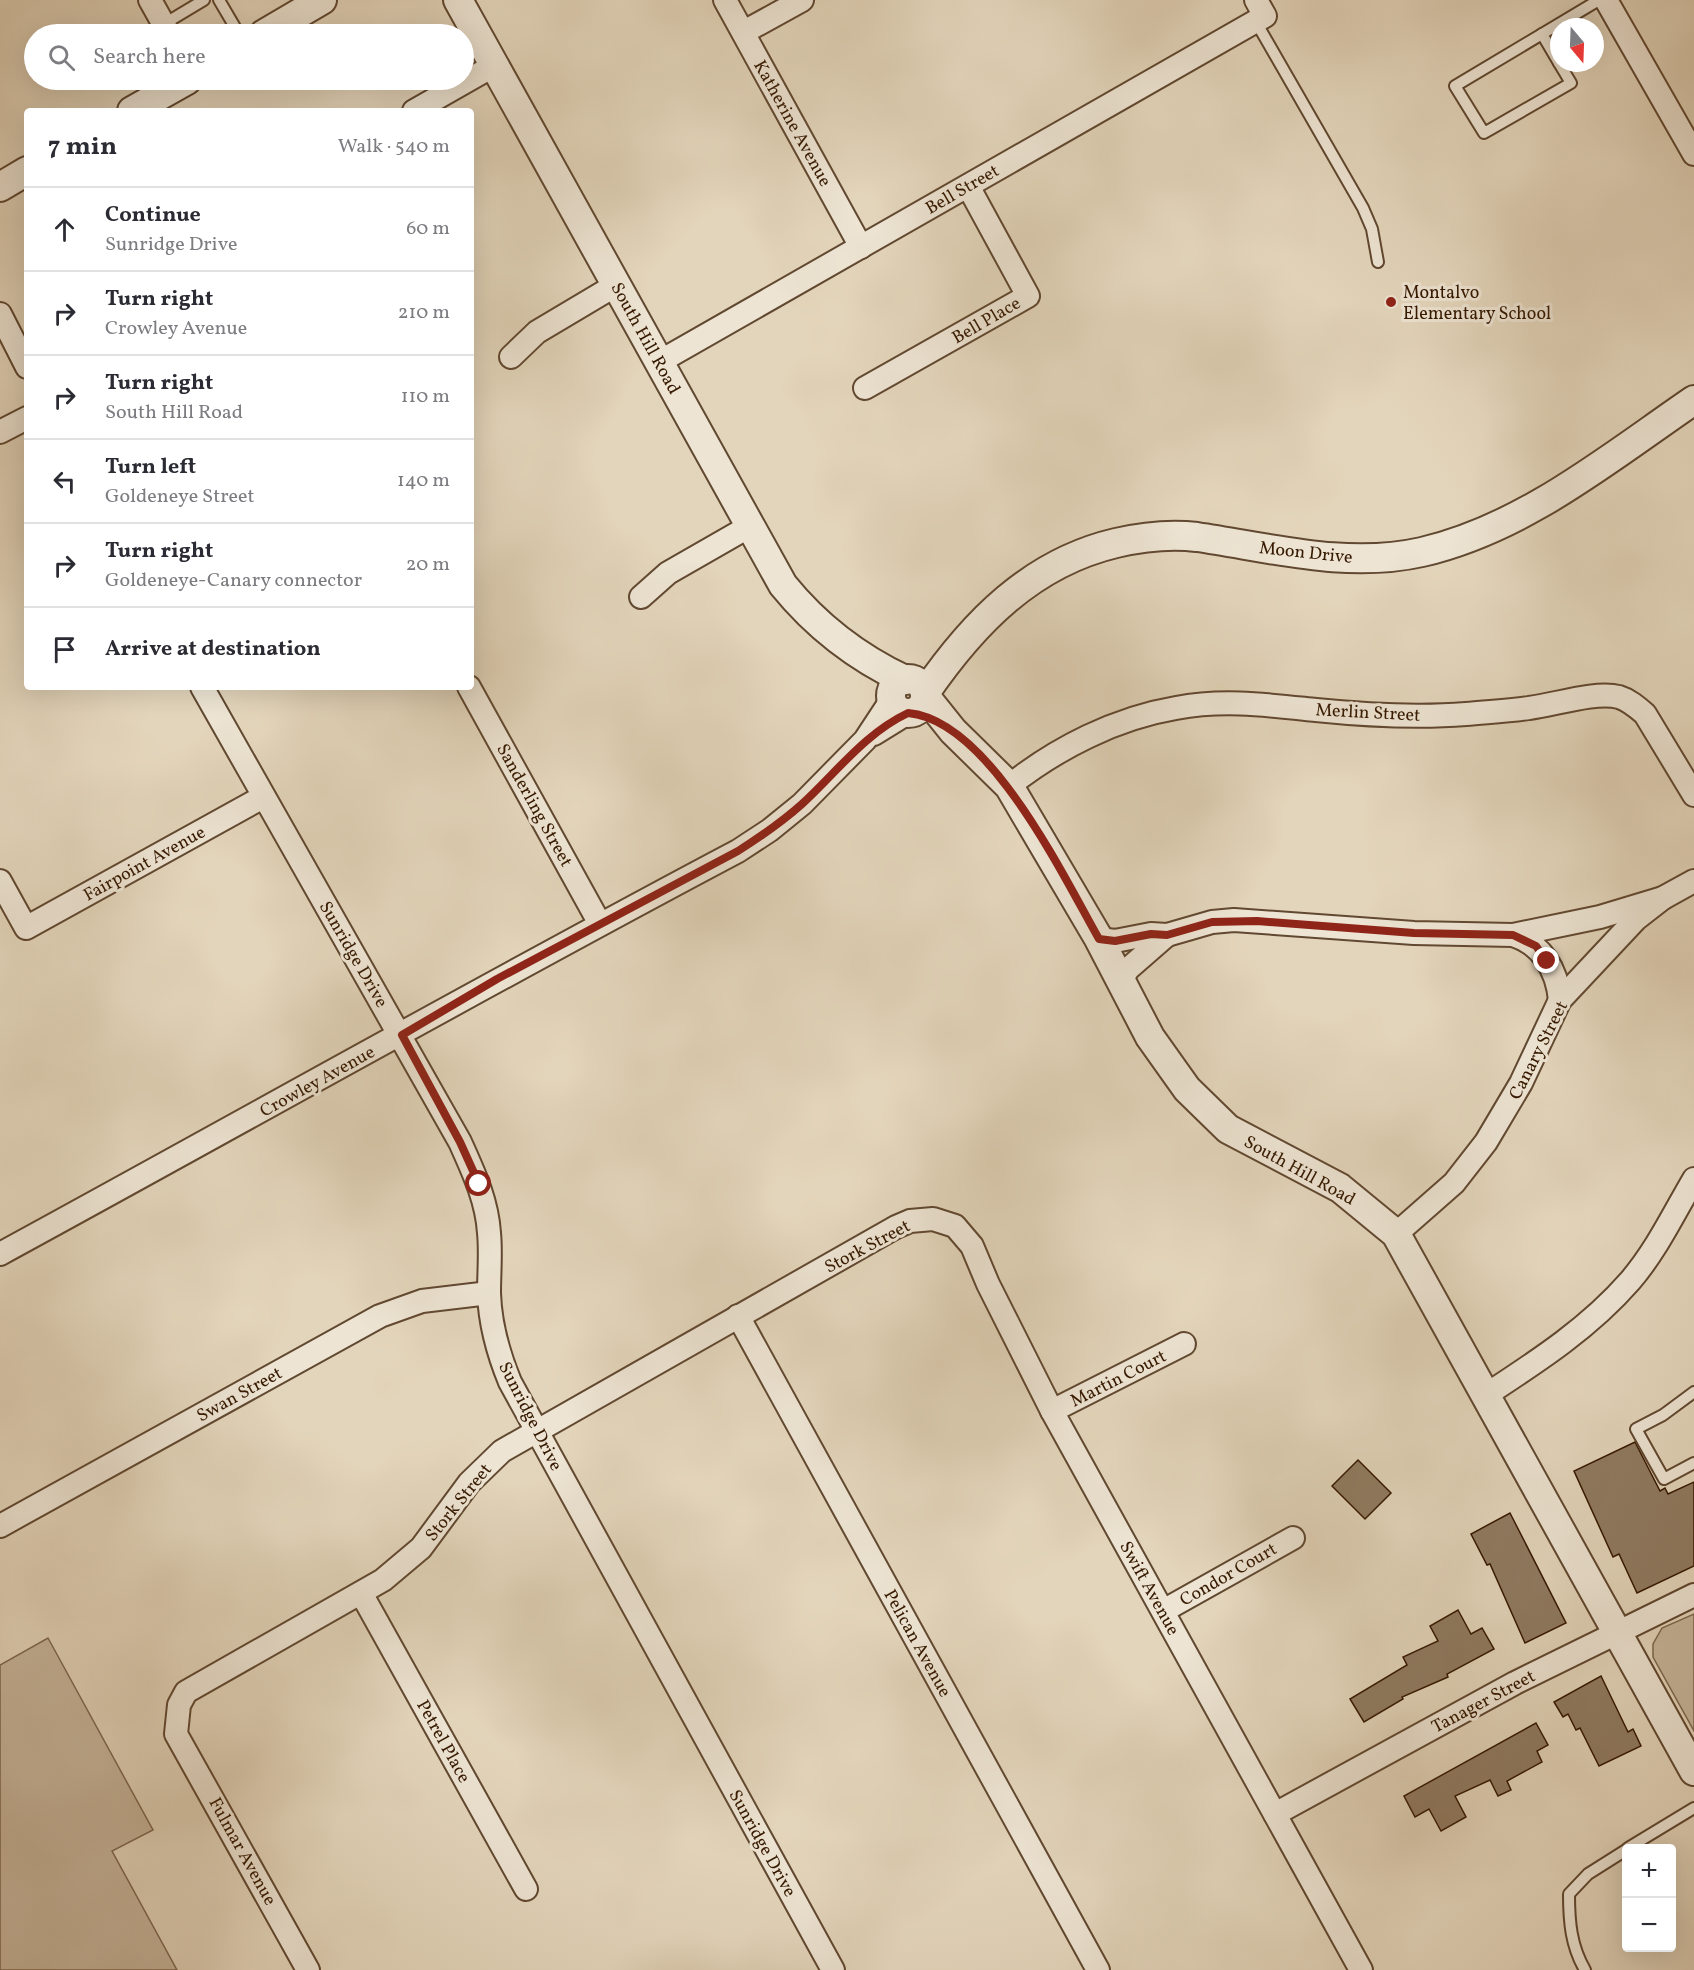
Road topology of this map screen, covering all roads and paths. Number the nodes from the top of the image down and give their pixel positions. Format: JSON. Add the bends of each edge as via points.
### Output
{"nodes":[{"id":1,"x":150,"y":0,"type":"edge"},
{"id":2,"x":204,"y":0,"type":"edge"},
{"id":3,"x":219,"y":0,"type":"edge"},
{"id":4,"x":458,"y":0,"type":"edge"},
{"id":5,"x":725,"y":0,"type":"edge"},
{"id":6,"x":802,"y":0,"type":"edge"},
{"id":7,"x":1599,"y":0,"type":"edge"},
{"id":8,"x":1606,"y":0,"type":"edge"},
{"id":9,"x":308,"y":4,"type":"edge"},
{"id":10,"x":1259,"y":13,"type":"edge"},
{"id":11,"x":163,"y":24,"type":"edge"},
{"id":12,"x":173,"y":24,"type":"edge"},
{"id":13,"x":233,"y":24,"type":"edge"},
{"id":14,"x":279,"y":24,"type":"edge"},
{"id":15,"x":471,"y":24,"type":"edge"},
{"id":16,"x":474,"y":30,"type":"edge"},
{"id":17,"x":744,"y":32,"type":"junction"},
{"id":18,"x":1542,"y":34,"type":"junction"},
{"id":19,"x":1550,"y":48,"type":"edge"},
{"id":20,"x":493,"y":66,"type":"junction"},
{"id":21,"x":1564,"y":72,"type":"edge"},
{"id":22,"x":474,"y":77,"type":"edge"},
{"id":23,"x":169,"y":90,"type":"edge"},
{"id":24,"x":451,"y":90,"type":"edge"},
{"id":25,"x":137,"y":108,"type":"edge"},
{"id":26,"x":419,"y":108,"type":"edge"},
{"id":27,"x":1694,"y":154,"type":"edge"},
{"id":28,"x":24,"y":173,"type":"edge"},
{"id":29,"x":968,"y":186,"type":"junction"},
{"id":30,"x":0,"y":187,"type":"edge"},
{"id":31,"x":861,"y":247,"type":"junction"},
{"id":32,"x":1378,"y":262,"type":"dead end"},
{"id":33,"x":616,"y":285,"type":"junction"},
{"id":34,"x":0,"y":314,"type":"edge"},
{"id":35,"x":511,"y":357,"type":"dead end"},
{"id":36,"x":24,"y":361,"type":"edge"},
{"id":37,"x":659,"y":362,"type":"junction"},
{"id":38,"x":865,"y":388,"type":"dead end"},
{"id":39,"x":1694,"y":400,"type":"edge"},
{"id":40,"x":24,"y":419,"type":"edge"},
{"id":41,"x":0,"y":432,"type":"edge"},
{"id":42,"x":750,"y":526,"type":"junction"},
{"id":43,"x":641,"y":597,"type":"dead end"},
{"id":44,"x":204,"y":690,"type":"edge"},
{"id":45,"x":471,"y":690,"type":"edge"},
{"id":46,"x":908,"y":696,"type":"junction"},
{"id":47,"x":1009,"y":786,"type":"junction"},
{"id":48,"x":1694,"y":795,"type":"edge"},
{"id":49,"x":263,"y":797,"type":"junction"},
{"id":50,"x":0,"y":881,"type":"edge"},
{"id":51,"x":1694,"y":881,"type":"edge"},
{"id":52,"x":1664,"y":898,"type":"junction"},
{"id":53,"x":600,"y":924,"type":"junction"},
{"id":54,"x":1167,"y":935,"type":"junction"},
{"id":55,"x":1513,"y":935,"type":"junction"},
{"id":56,"x":1099,"y":939,"type":"junction"},
{"id":57,"x":1121,"y":980,"type":"junction"},
{"id":58,"x":1560,"y":1000,"type":"junction"},
{"id":59,"x":402,"y":1035,"type":"junction"},
{"id":60,"x":1694,"y":1179,"type":"edge"},
{"id":61,"x":933,"y":1219,"type":"joint"},
{"id":62,"x":1396,"y":1234,"type":"junction"},
{"id":63,"x":0,"y":1254,"type":"edge"},
{"id":64,"x":489,"y":1293,"type":"junction"},
{"id":65,"x":738,"y":1316,"type":"junction"},
{"id":66,"x":1184,"y":1344,"type":"dead end"},
{"id":67,"x":1694,"y":1392,"type":"edge"},
{"id":68,"x":1486,"y":1395,"type":"junction"},
{"id":69,"x":1052,"y":1411,"type":"junction"},
{"id":70,"x":536,"y":1431,"type":"junction"},
{"id":71,"x":1694,"y":1463,"type":"edge"},
{"id":72,"x":0,"y":1526,"type":"edge"},
{"id":73,"x":1293,"y":1538,"type":"dead end"},
{"id":74,"x":361,"y":1593,"type":"junction"},
{"id":75,"x":1694,"y":1595,"type":"edge"},
{"id":76,"x":1163,"y":1611,"type":"junction"},
{"id":77,"x":1617,"y":1631,"type":"junction"},
{"id":78,"x":176,"y":1734,"type":"joint"},
{"id":79,"x":1694,"y":1771,"type":"edge"},
{"id":80,"x":1694,"y":1808,"type":"edge"},
{"id":81,"x":1275,"y":1814,"type":"junction"},
{"id":82,"x":1635,"y":1844,"type":"edge"},
{"id":83,"x":1622,"y":1852,"type":"edge"},
{"id":84,"x":526,"y":1889,"type":"dead end"},
{"id":85,"x":308,"y":1970,"type":"edge"},
{"id":86,"x":833,"y":1970,"type":"edge"},
{"id":87,"x":1098,"y":1970,"type":"edge"},
{"id":88,"x":1361,"y":1970,"type":"edge"},
{"id":89,"x":1585,"y":1970,"type":"edge"}],
"edges":[{"from":1,"to":11,"type":"street"},
{"from":2,"to":12,"type":"lane"},
{"from":3,"to":13,"type":"lane"},
{"from":4,"to":15,"type":"street","name":"South Hill Road"},
{"from":5,"to":17,"type":"street","name":"Katherine Avenue"},
{"from":6,"to":17,"type":"street"},
{"from":7,"to":18,"type":"lane"},
{"from":8,"to":27,"type":"street"},
{"from":9,"to":14,"type":"street"},
{"from":10,"to":29,"type":"street","name":"Bell Street"},
{"from":10,"to":32,"type":"lane","via":[[1363,208],[1372,229]]},
{"from":16,"to":20,"type":"street","name":"South Hill Road"},
{"from":17,"to":31,"type":"street","name":"Katherine Avenue"},
{"from":18,"to":19,"type":"lane"},
{"from":18,"to":21,"type":"lane","via":[[1455,86],[1484,133],[1571,83]]},
{"from":20,"to":22,"type":"street"},
{"from":20,"to":33,"type":"street","name":"South Hill Road"},
{"from":23,"to":25,"type":"street"},
{"from":24,"to":26,"type":"street"},
{"from":28,"to":30,"type":"street"},
{"from":29,"to":31,"type":"street","name":"Bell Street"},
{"from":29,"to":38,"type":"street","name":"Bell Place","via":[[1028,296]]},
{"from":31,"to":37,"type":"street","name":"Bell Street"},
{"from":33,"to":35,"type":"street","via":[[537,332]]},
{"from":33,"to":37,"type":"street","name":"South Hill Road"},
{"from":34,"to":36,"type":"street"},
{"from":37,"to":42,"type":"street","name":"South Hill Road"},
{"from":39,"to":46,"type":"street","name":"Moon Drive","via":[[1550,498],[1495,528],[1420,552],[1331,558],[1194,537],[1130,540],[1068,559],[1036,577],[987,615]]},
{"from":40,"to":41,"type":"street"},
{"from":42,"to":43,"type":"street","via":[[668,573]]},
{"from":42,"to":46,"type":"street","name":"South Hill Road","via":[[783,585],[801,608]]},
{"from":44,"to":49,"type":"street","name":"Sunridge Drive"},
{"from":45,"to":53,"type":"street","name":"Sanderling Street"},
{"from":46,"to":47,"type":"street","name":"South Hill Road","via":[[953,731]]},
{"from":46,"to":53,"type":"street","name":"Crowley Avenue","via":[[802,804],[770,830]]},
{"from":47,"to":48,"type":"street","name":"Merlin Street","via":[[1088,737],[1138,716],[1176,708],[1252,702],[1388,715],[1458,715],[1528,709],[1604,696],[1619,697],[1645,714]]},
{"from":47,"to":56,"type":"street","name":"South Hill Road"},
{"from":49,"to":50,"type":"street","name":"Fairpoint Avenue","via":[[26,928]]},
{"from":49,"to":59,"type":"street","name":"Sunridge Drive"},
{"from":51,"to":52,"type":"street","name":"Canary Street"},
{"from":52,"to":55,"type":"street","via":[[1600,917]]},
{"from":52,"to":58,"type":"street","name":"Canary Street","via":[[1636,920]]},
{"from":53,"to":59,"type":"street","name":"Crowley Avenue"},
{"from":54,"to":55,"type":"street","via":[[1234,920]]},
{"from":54,"to":56,"type":"street"},
{"from":54,"to":57,"type":"street"},
{"from":55,"to":58,"type":"street","via":[[1536,946],[1556,977]]},
{"from":56,"to":57,"type":"street","name":"South Hill Road"},
{"from":57,"to":62,"type":"street","name":"South Hill Road","via":[[1160,1051],[1211,1114],[1247,1140],[1340,1188]]},
{"from":58,"to":62,"type":"street","name":"Canary Street","via":[[1521,1083],[1486,1142],[1454,1183]]},
{"from":59,"to":63,"type":"street","name":"Crowley Avenue"},
{"from":59,"to":64,"type":"street","name":"Sunridge Drive","via":[[479,1184],[489,1234]]},
{"from":60,"to":68,"type":"street","via":[[1656,1244],[1601,1312],[1571,1338]]},
{"from":61,"to":65,"type":"street","name":"Stork Street","via":[[896,1227]]},
{"from":61,"to":69,"type":"street","name":"Swift Avenue","via":[[955,1226],[972,1246]]},
{"from":62,"to":68,"type":"street","name":"South Hill Road"},
{"from":64,"to":70,"type":"street","name":"Sunridge Drive","via":[[501,1359]]},
{"from":64,"to":72,"type":"street","name":"Swan Street","via":[[422,1300],[380,1316]]},
{"from":65,"to":70,"type":"street","name":"Stork Street"},
{"from":65,"to":87,"type":"street","name":"Pelican Avenue"},
{"from":66,"to":69,"type":"street","name":"Martin Court"},
{"from":67,"to":71,"type":"lane","via":[[1636,1429],[1664,1479]]},
{"from":68,"to":77,"type":"street","name":"South Hill Road"},
{"from":69,"to":76,"type":"street","name":"Swift Avenue"},
{"from":70,"to":74,"type":"street","name":"Stork Street","via":[[484,1467],[421,1548]]},
{"from":70,"to":86,"type":"street","name":"Sunridge Drive"},
{"from":73,"to":76,"type":"street","name":"Condor Court"},
{"from":74,"to":78,"type":"street","name":"Stork Street","via":[[186,1692]]},
{"from":74,"to":84,"type":"street","name":"Petrel Place"},
{"from":75,"to":77,"type":"street","name":"Tanager Street"},
{"from":76,"to":81,"type":"street","name":"Swift Avenue"},
{"from":77,"to":79,"type":"street","name":"South Hill Road"},
{"from":77,"to":81,"type":"street","name":"Tanager Street"},
{"from":78,"to":85,"type":"street","name":"Fulmar Avenue"},
{"from":80,"to":82,"type":"lane"},
{"from":81,"to":88,"type":"street","name":"Swift Avenue"},
{"from":83,"to":89,"type":"lane","via":[[1588,1874],[1569,1894],[1575,1952]]}]}
